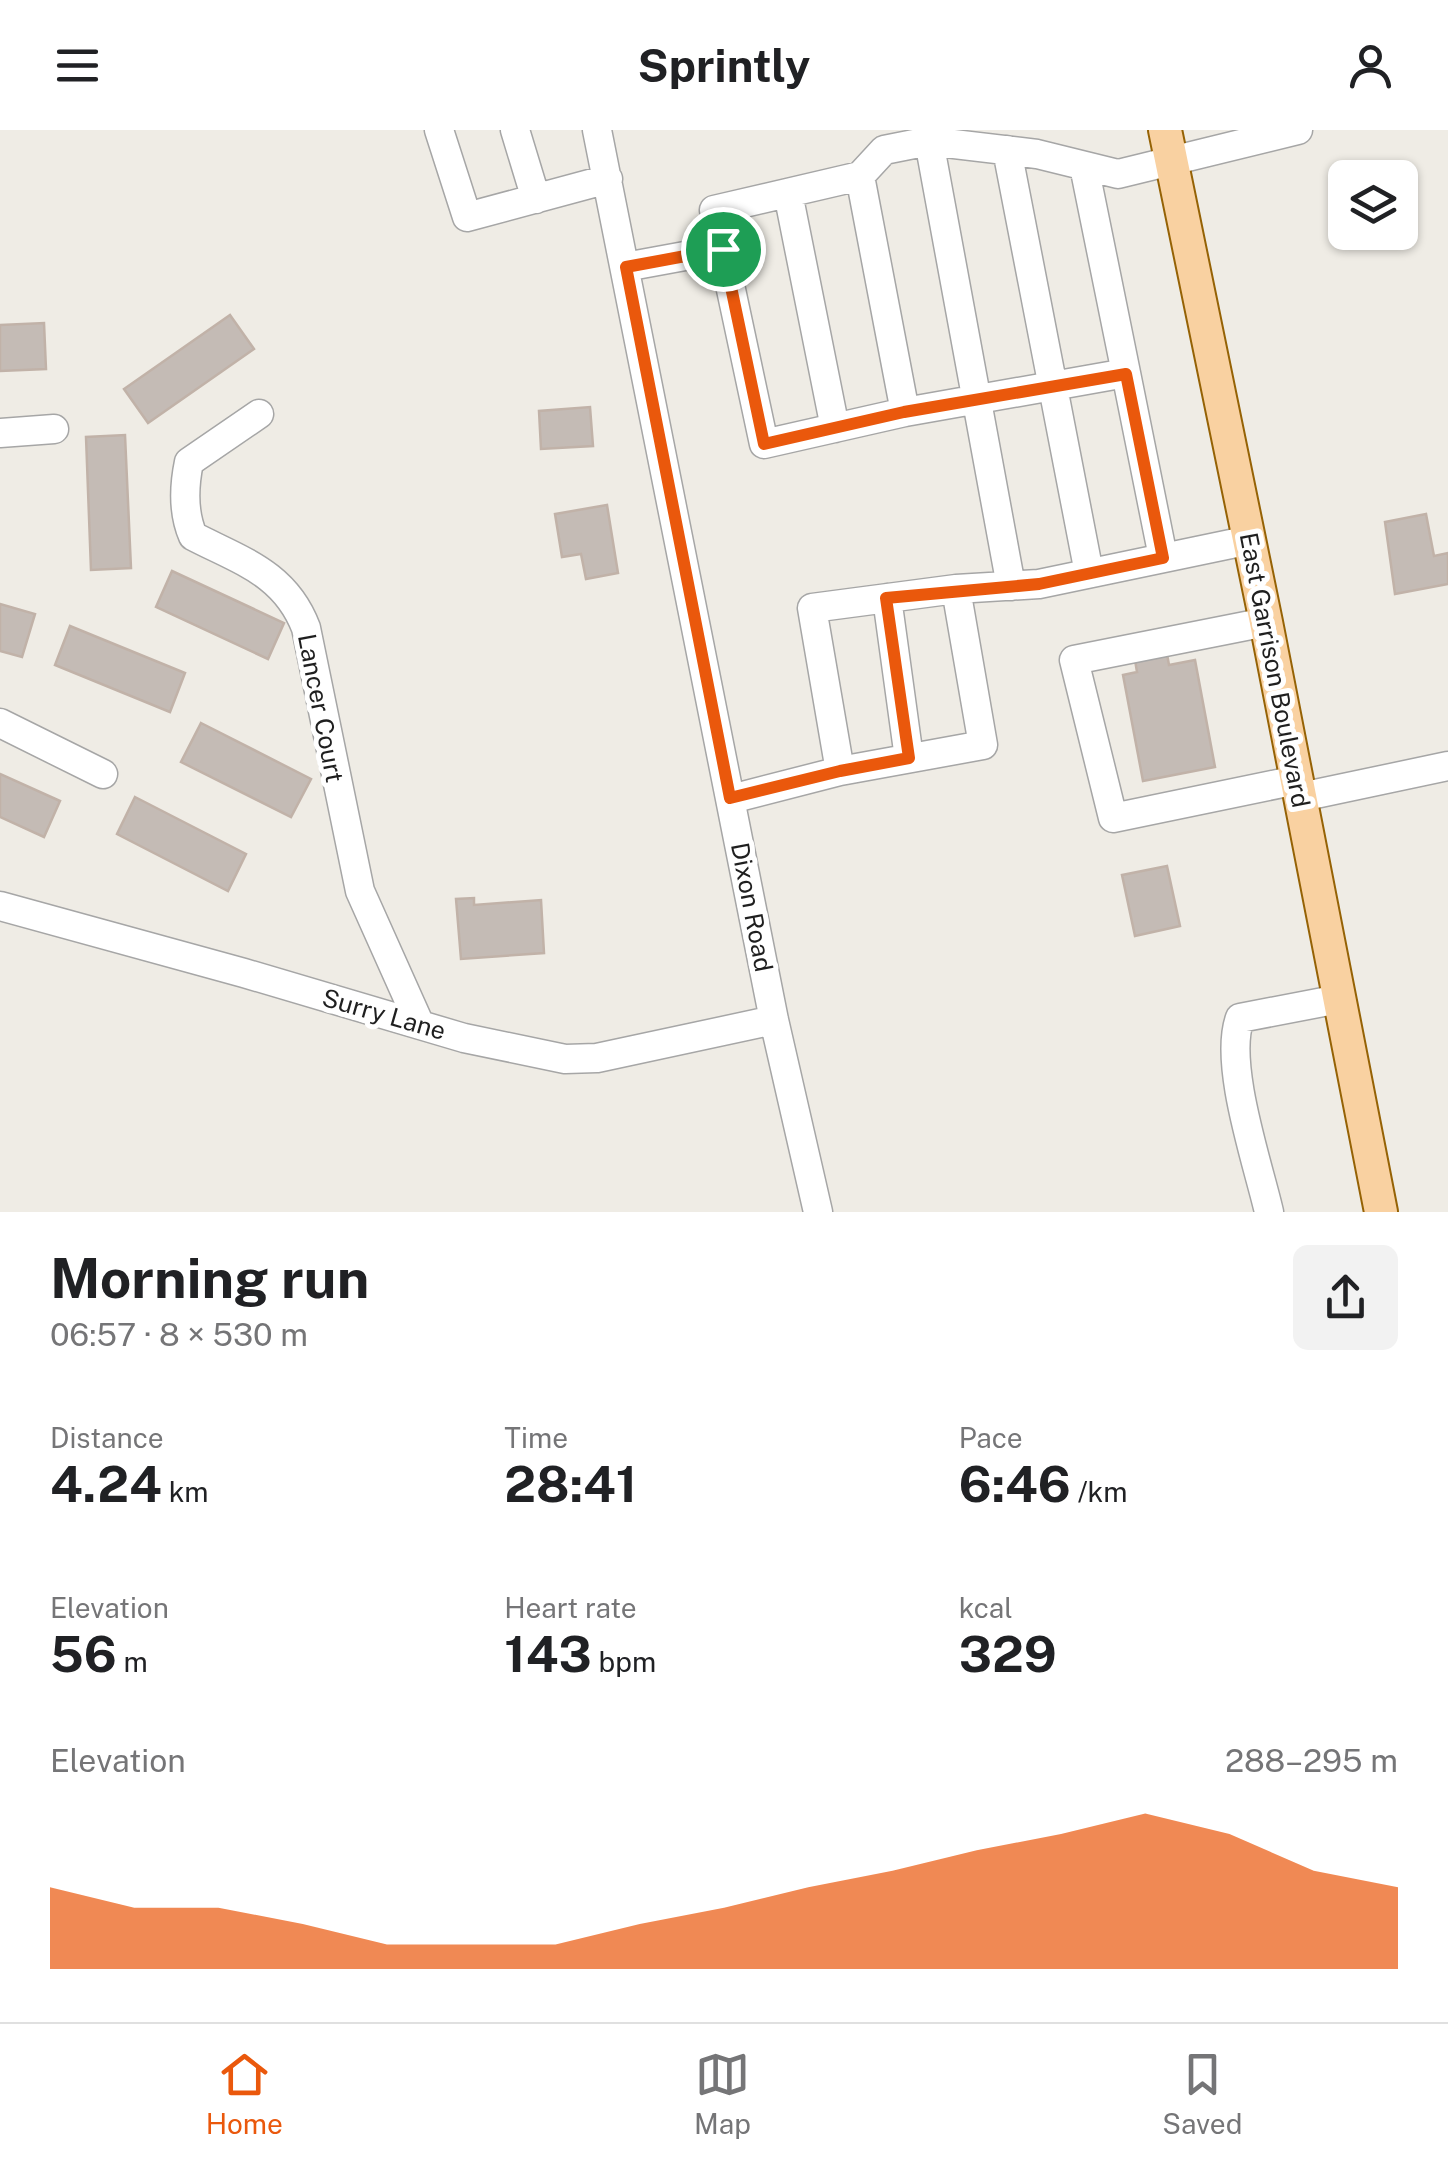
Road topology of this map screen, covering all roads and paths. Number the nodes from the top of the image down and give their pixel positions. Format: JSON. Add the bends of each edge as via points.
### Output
{"nodes":[{"id":1,"x":438,"y":130,"type":"edge"},
{"id":2,"x":515,"y":130,"type":"edge"},
{"id":3,"x":597,"y":130,"type":"edge"},
{"id":4,"x":1298,"y":130,"type":"edge"},
{"id":5,"x":929,"y":140,"type":"junction"},
{"id":6,"x":1168,"y":145,"type":"edge"},
{"id":7,"x":1006,"y":150,"type":"junction"},
{"id":8,"x":1084,"y":166,"type":"junction"},
{"id":9,"x":860,"y":176,"type":"junction"},
{"id":10,"x":608,"y":179,"type":"junction"},
{"id":11,"x":788,"y":193,"type":"junction"},
{"id":12,"x":536,"y":199,"type":"junction"},
{"id":13,"x":723,"y":249,"type":"junction"},
{"id":14,"x":626,"y":267,"type":"junction"},
{"id":15,"x":1126,"y":374,"type":"junction"},
{"id":16,"x":1053,"y":386,"type":"junction"},
{"id":17,"x":978,"y":399,"type":"junction"},
{"id":18,"x":904,"y":412,"type":"junction"},
{"id":19,"x":259,"y":414,"type":"dead end"},
{"id":20,"x":835,"y":428,"type":"junction"},
{"id":21,"x":54,"y":429,"type":"dead end"},
{"id":22,"x":0,"y":433,"type":"edge"},
{"id":23,"x":1250,"y":540,"type":"junction"},
{"id":24,"x":1163,"y":558,"type":"junction"},
{"id":25,"x":1090,"y":573,"type":"junction"},
{"id":26,"x":1011,"y":586,"type":"junction"},
{"id":27,"x":956,"y":590,"type":"junction"},
{"id":28,"x":886,"y":598,"type":"junction"},
{"id":29,"x":1266,"y":622,"type":"junction"},
{"id":30,"x":0,"y":722,"type":"edge"},
{"id":31,"x":909,"y":758,"type":"junction"},
{"id":32,"x":1448,"y":766,"type":"edge"},
{"id":33,"x":840,"y":771,"type":"junction"},
{"id":34,"x":103,"y":774,"type":"dead end"},
{"id":35,"x":1299,"y":788,"type":"junction"},
{"id":36,"x":730,"y":798,"type":"junction"},
{"id":37,"x":0,"y":906,"type":"edge"},
{"id":38,"x":1340,"y":999,"type":"junction"},
{"id":39,"x":774,"y":1020,"type":"junction"},
{"id":40,"x":420,"y":1025,"type":"junction"},
{"id":41,"x":1373,"y":1207,"type":"edge"},
{"id":42,"x":818,"y":1212,"type":"edge"},
{"id":43,"x":1269,"y":1212,"type":"edge"}],
"edges":[{"from":1,"to":12,"type":"street","via":[[467,217]]},
{"from":2,"to":12,"type":"street"},
{"from":3,"to":10,"type":"street","name":"Dixon Road"},
{"from":4,"to":6,"type":"street"},
{"from":5,"to":7,"type":"street"},
{"from":5,"to":9,"type":"street","via":[[884,150]]},
{"from":5,"to":17,"type":"street"},
{"from":6,"to":8,"type":"street","via":[[1118,174]]},
{"from":6,"to":23,"type":"main road","name":"East Garrison Boulevard"},
{"from":7,"to":8,"type":"street"},
{"from":7,"to":16,"type":"street"},
{"from":8,"to":15,"type":"street"},
{"from":9,"to":11,"type":"street"},
{"from":9,"to":18,"type":"street"},
{"from":10,"to":12,"type":"street"},
{"from":10,"to":14,"type":"street","name":"Dixon Road"},
{"from":11,"to":13,"type":"street","via":[[714,210]]},
{"from":11,"to":20,"type":"street"},
{"from":13,"to":14,"type":"street"},
{"from":13,"to":20,"type":"street","via":[[764,444]]},
{"from":14,"to":36,"type":"street","name":"Dixon Road"},
{"from":15,"to":16,"type":"street"},
{"from":15,"to":24,"type":"street"},
{"from":16,"to":17,"type":"street"},
{"from":16,"to":25,"type":"street"},
{"from":17,"to":18,"type":"street"},
{"from":17,"to":26,"type":"street"},
{"from":18,"to":20,"type":"street"},
{"from":19,"to":40,"type":"street","name":"Lancer Court","via":[[189,462],[188,524],[193,536],[266,574],[298,608],[360,891]]},
{"from":21,"to":22,"type":"street"},
{"from":23,"to":24,"type":"street"},
{"from":23,"to":29,"type":"main road","name":"East Garrison Boulevard"},
{"from":24,"to":25,"type":"street"},
{"from":25,"to":26,"type":"street"},
{"from":26,"to":27,"type":"street"},
{"from":27,"to":28,"type":"street"},
{"from":27,"to":31,"type":"street","via":[[983,744]]},
{"from":28,"to":31,"type":"street"},
{"from":28,"to":33,"type":"street","via":[[812,608]]},
{"from":29,"to":35,"type":"main road","name":"East Garrison Boulevard"},
{"from":29,"to":35,"type":"street","via":[[1074,660],[1113,818]]},
{"from":30,"to":34,"type":"street"},
{"from":31,"to":33,"type":"street"},
{"from":32,"to":35,"type":"street"},
{"from":33,"to":36,"type":"street"},
{"from":35,"to":38,"type":"main road","name":"East Garrison Boulevard"},
{"from":36,"to":39,"type":"street","name":"Dixon Road"},
{"from":37,"to":40,"type":"street","name":"Surry Lane"},
{"from":38,"to":41,"type":"main road","name":"East Garrison Boulevard"},
{"from":38,"to":43,"type":"street","via":[[1255,1013],[1240,1018],[1236,1028],[1238,1080]]},
{"from":39,"to":40,"type":"street","name":"Surry Lane","via":[[598,1058],[565,1059]]},
{"from":39,"to":42,"type":"street","name":"Dixon Road"}]}
